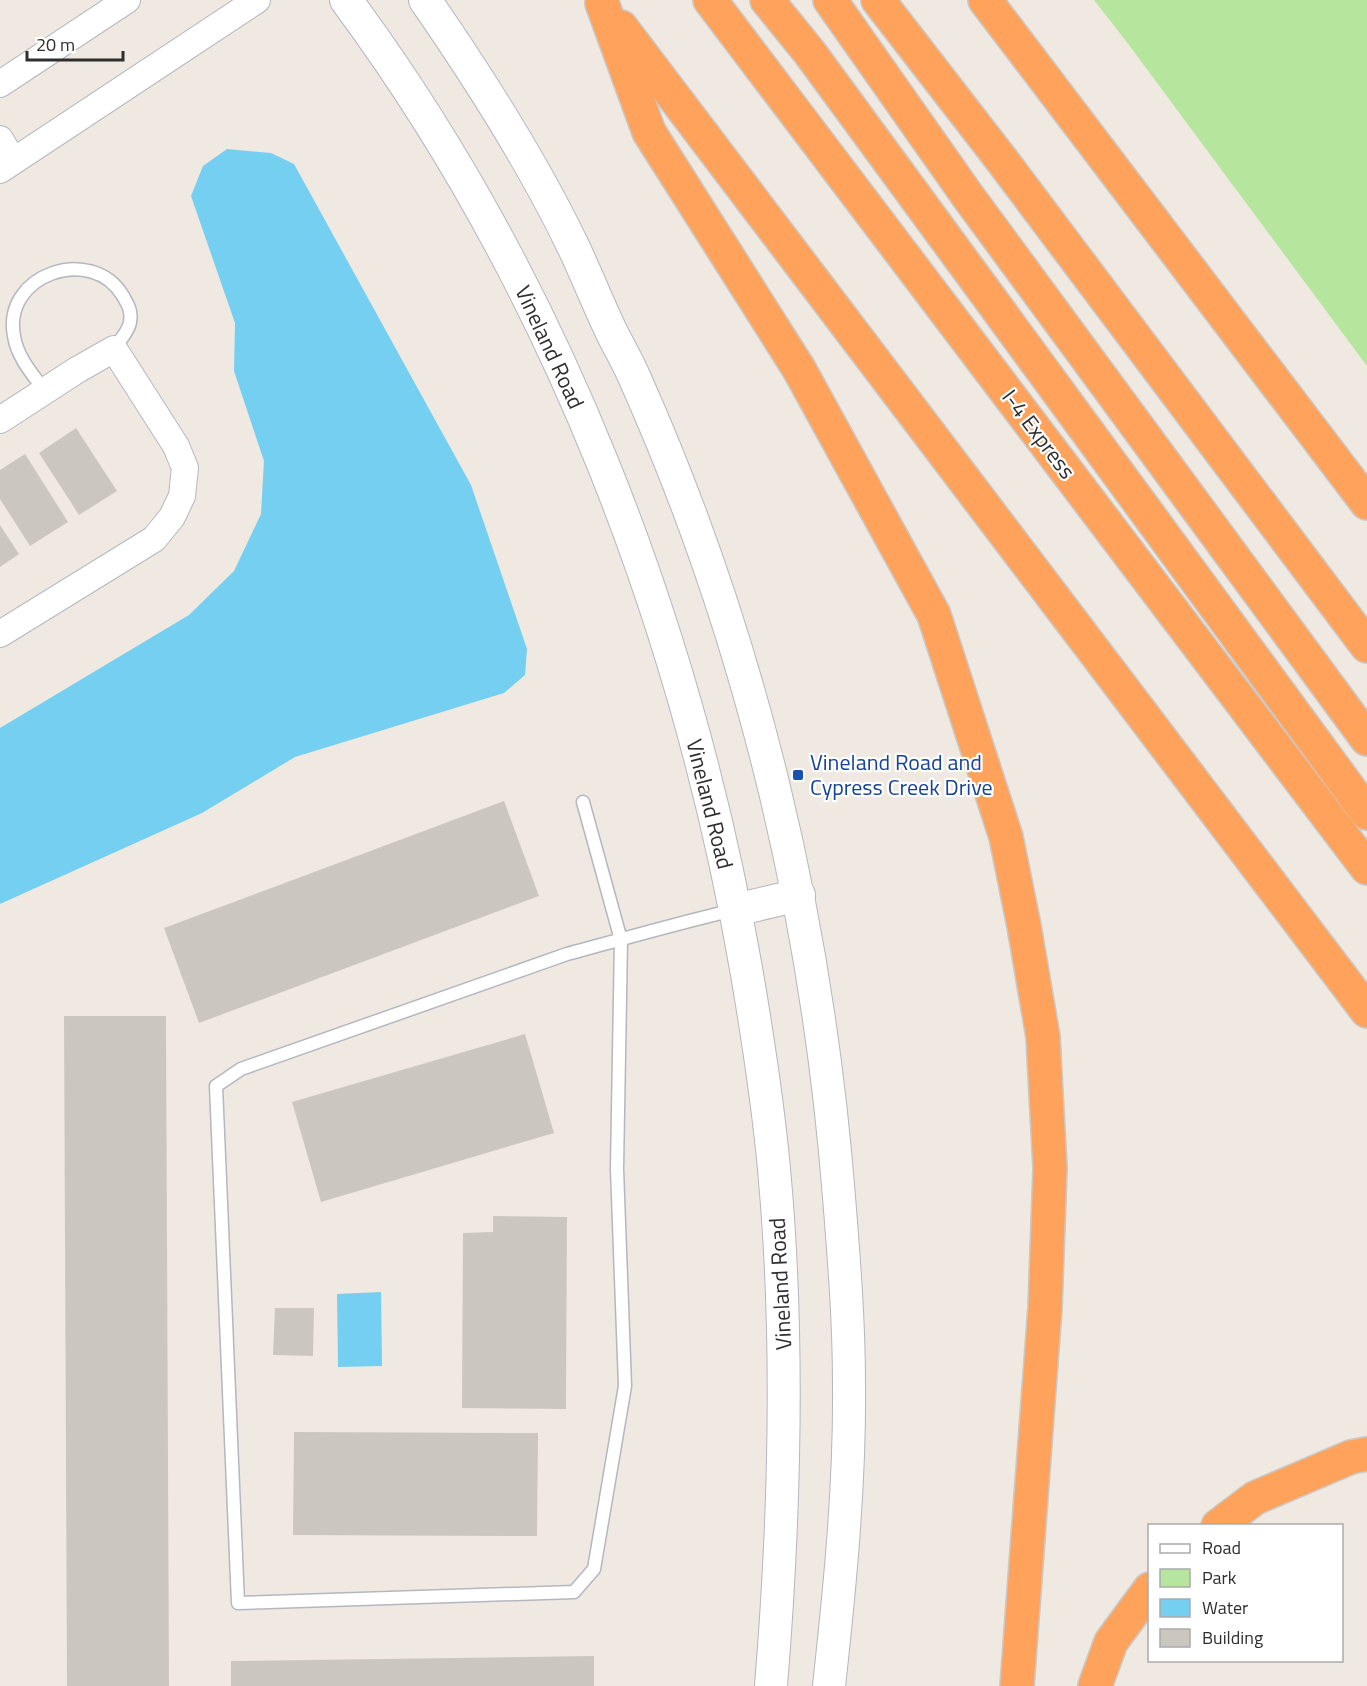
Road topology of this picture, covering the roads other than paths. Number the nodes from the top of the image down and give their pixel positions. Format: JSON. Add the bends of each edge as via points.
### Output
{"nodes":[{"id":1,"x":127,"y":0,"type":"edge"},
{"id":2,"x":257,"y":0,"type":"edge"},
{"id":3,"x":346,"y":0,"type":"edge"},
{"id":4,"x":425,"y":0,"type":"edge"},
{"id":5,"x":710,"y":0,"type":"edge"},
{"id":6,"x":767,"y":0,"type":"edge"},
{"id":7,"x":830,"y":0,"type":"edge"},
{"id":8,"x":878,"y":0,"type":"edge"},
{"id":9,"x":985,"y":0,"type":"edge"},
{"id":10,"x":601,"y":1,"type":"edge"},
{"id":11,"x":0,"y":84,"type":"edge"},
{"id":12,"x":0,"y":139,"type":"edge"},
{"id":13,"x":7,"y":165,"type":"edge"},
{"id":14,"x":114,"y":349,"type":"junction"},
{"id":15,"x":45,"y":391,"type":"junction"},
{"id":16,"x":0,"y":420,"type":"edge"},
{"id":17,"x":1367,"y":503,"type":"edge"},
{"id":18,"x":0,"y":634,"type":"edge"},
{"id":19,"x":1367,"y":646,"type":"edge"},
{"id":20,"x":1367,"y":739,"type":"edge"},
{"id":21,"x":583,"y":802,"type":"dead end"},
{"id":22,"x":1367,"y":813,"type":"edge"},
{"id":23,"x":1367,"y":868,"type":"edge"},
{"id":24,"x":799,"y":895,"type":"junction"},
{"id":25,"x":735,"y":910,"type":"junction"},
{"id":26,"x":621,"y":940,"type":"junction"},
{"id":27,"x":1367,"y":1011,"type":"edge"},
{"id":28,"x":1367,"y":1455,"type":"edge"},
{"id":29,"x":1221,"y":1524,"type":"edge"},
{"id":30,"x":1148,"y":1590,"type":"edge"},
{"id":31,"x":771,"y":1686,"type":"edge"},
{"id":32,"x":830,"y":1686,"type":"edge"},
{"id":33,"x":1017,"y":1686,"type":"edge"},
{"id":34,"x":1095,"y":1686,"type":"edge"}],
"edges":[{"from":1,"to":11,"type":"street"},
{"from":2,"to":13,"type":"street"},
{"from":3,"to":25,"type":"street","name":"Vineland Road","via":[[429,120],[486,218],[533,307],[585,423],[632,541],[677,673],[714,809]]},
{"from":4,"to":24,"type":"street","via":[[520,148],[570,241],[635,378],[692,518],[735,644],[772,772]]},
{"from":5,"to":23,"type":"highway","name":"I-4 Express"},
{"from":6,"to":22,"type":"highway"},
{"from":7,"to":20,"type":"highway","via":[[967,195]]},
{"from":8,"to":19,"type":"highway"},
{"from":9,"to":17,"type":"highway"},
{"from":10,"to":27,"type":"highway"},
{"from":10,"to":33,"type":"highway","via":[[649,132],[799,369],[934,615],[1006,837],[1043,1037],[1050,1168],[1045,1308]]},
{"from":12,"to":13,"type":"street"},
{"from":14,"to":15,"type":"street"},
{"from":14,"to":15,"type":"lane","via":[[130,324],[130,307],[120,290],[105,277],[86,270],[66,269],[47,274],[20,298],[13,328],[20,354]]},
{"from":14,"to":18,"type":"street","via":[[176,446],[185,468],[182,496],[172,517],[153,539]]},
{"from":15,"to":16,"type":"street"},
{"from":21,"to":26,"type":"lane"},
{"from":24,"to":25,"type":"street"},
{"from":24,"to":32,"type":"street","via":[[823,1033],[845,1274],[847,1491]]},
{"from":25,"to":26,"type":"lane"},
{"from":25,"to":31,"type":"street","name":"Vineland Road","via":[[759,1044],[774,1168],[783,1302],[781,1552]]},
{"from":26,"to":26,"type":"lane","via":[[567,954],[241,1069],[216,1086],[238,1603],[574,1593],[594,1569],[625,1386],[617,1169]]},
{"from":28,"to":29,"type":"highway","via":[[1351,1457],[1255,1498]]},
{"from":30,"to":34,"type":"highway","via":[[1111,1642]]}]}
